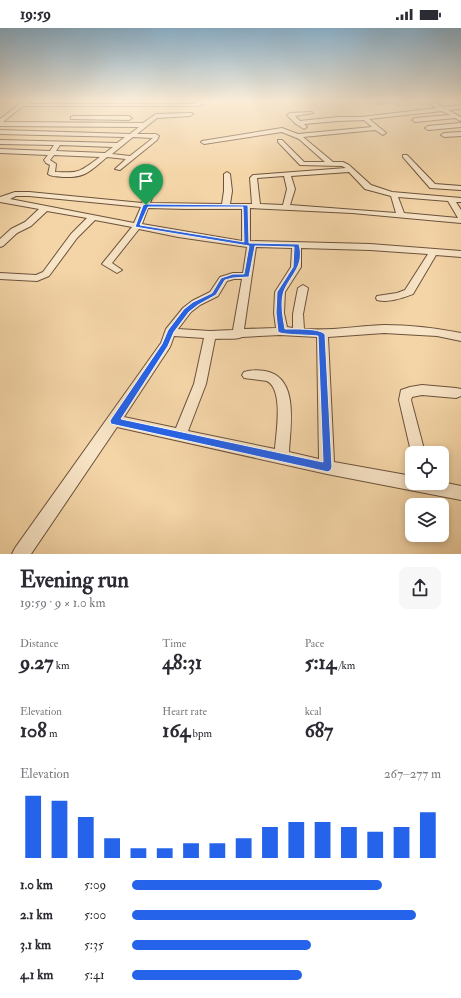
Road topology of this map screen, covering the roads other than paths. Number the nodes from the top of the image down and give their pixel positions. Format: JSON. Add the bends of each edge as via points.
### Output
{"nodes":[{"id":1,"x":112,"y":125,"type":"edge"},
{"id":2,"x":145,"y":125,"type":"joint"},
{"id":3,"x":300,"y":125,"type":"edge"},
{"id":4,"x":370,"y":125,"type":"edge"},
{"id":5,"x":461,"y":125,"type":"edge"},
{"id":6,"x":375,"y":128,"type":"junction"},
{"id":7,"x":428,"y":128,"type":"dead end"},
{"id":8,"x":0,"y":132,"type":"edge"},
{"id":9,"x":291,"y":132,"type":"junction"},
{"id":10,"x":383,"y":133,"type":"dead end"},
{"id":11,"x":461,"y":134,"type":"edge"},
{"id":12,"x":132,"y":135,"type":"junction"},
{"id":13,"x":444,"y":135,"type":"dead end"},
{"id":14,"x":297,"y":136,"type":"junction"},
{"id":15,"x":280,"y":141,"type":"dead end"},
{"id":16,"x":0,"y":142,"type":"edge"},
{"id":17,"x":204,"y":142,"type":"dead end"},
{"id":18,"x":58,"y":143,"type":"junction"},
{"id":19,"x":119,"y":144,"type":"junction"},
{"id":20,"x":0,"y":152,"type":"edge"},
{"id":21,"x":50,"y":153,"type":"junction"},
{"id":22,"x":106,"y":155,"type":"junction"},
{"id":23,"x":405,"y":156,"type":"dead end"},
{"id":24,"x":132,"y":158,"type":"junction"},
{"id":25,"x":330,"y":163,"type":"junction"},
{"id":26,"x":118,"y":169,"type":"dead end"},
{"id":27,"x":352,"y":170,"type":"junction"},
{"id":28,"x":227,"y":174,"type":"dead end"},
{"id":29,"x":286,"y":174,"type":"junction"},
{"id":30,"x":152,"y":188,"type":"dead end"},
{"id":31,"x":461,"y":188,"type":"edge"},
{"id":32,"x":394,"y":195,"type":"junction"},
{"id":33,"x":451,"y":199,"type":"junction"},
{"id":34,"x":0,"y":200,"type":"edge"},
{"id":35,"x":461,"y":200,"type":"edge"},
{"id":36,"x":146,"y":205,"type":"junction"},
{"id":37,"x":226,"y":206,"type":"junction"},
{"id":38,"x":246,"y":206,"type":"junction"},
{"id":39,"x":256,"y":206,"type":"junction"},
{"id":40,"x":286,"y":207,"type":"junction"},
{"id":41,"x":46,"y":208,"type":"junction"},
{"id":42,"x":401,"y":215,"type":"junction"},
{"id":43,"x":93,"y":217,"type":"junction"},
{"id":44,"x":461,"y":217,"type":"edge"},
{"id":45,"x":461,"y":220,"type":"edge"},
{"id":46,"x":137,"y":226,"type":"junction"},
{"id":47,"x":0,"y":244,"type":"edge"},
{"id":48,"x":249,"y":245,"type":"junction"},
{"id":49,"x":297,"y":246,"type":"junction"},
{"id":50,"x":434,"y":251,"type":"junction"},
{"id":51,"x":461,"y":254,"type":"edge"},
{"id":52,"x":117,"y":270,"type":"dead end"},
{"id":53,"x":0,"y":276,"type":"edge"},
{"id":54,"x":247,"y":276,"type":"junction"},
{"id":55,"x":303,"y":288,"type":"dead end"},
{"id":56,"x":381,"y":298,"type":"dead end"},
{"id":57,"x":298,"y":331,"type":"junction"},
{"id":58,"x":170,"y":332,"type":"junction"},
{"id":59,"x":282,"y":332,"type":"junction"},
{"id":60,"x":238,"y":334,"type":"junction"},
{"id":61,"x":322,"y":334,"type":"junction"},
{"id":62,"x":210,"y":335,"type":"junction"},
{"id":63,"x":461,"y":337,"type":"edge"},
{"id":64,"x":248,"y":375,"type":"dead end"},
{"id":65,"x":456,"y":394,"type":"dead end"},
{"id":66,"x":114,"y":421,"type":"junction"},
{"id":67,"x":180,"y":436,"type":"junction"},
{"id":68,"x":416,"y":446,"type":"edge"},
{"id":69,"x":281,"y":457,"type":"junction"},
{"id":70,"x":328,"y":467,"type":"junction"},
{"id":71,"x":405,"y":481,"type":"edge"},
{"id":72,"x":448,"y":490,"type":"edge"},
{"id":73,"x":461,"y":493,"type":"edge"},
{"id":74,"x":21,"y":554,"type":"edge"}],
"edges":[{"from":1,"to":2,"type":"street"},
{"from":2,"to":12,"type":"street"},
{"from":3,"to":9,"type":"street","via":[[305,129]]},
{"from":4,"to":6,"type":"street"},
{"from":5,"to":7,"type":"street"},
{"from":6,"to":10,"type":"street"},
{"from":6,"to":14,"type":"street"},
{"from":8,"to":12,"type":"street"},
{"from":9,"to":14,"type":"street"},
{"from":9,"to":17,"type":"street","via":[[282,130]]},
{"from":11,"to":13,"type":"street"},
{"from":12,"to":19,"type":"street"},
{"from":12,"to":24,"type":"street","via":[[156,138]]},
{"from":14,"to":25,"type":"street"},
{"from":15,"to":25,"type":"street","via":[[302,164]]},
{"from":16,"to":18,"type":"street"},
{"from":18,"to":19,"type":"street"},
{"from":18,"to":21,"type":"street"},
{"from":19,"to":22,"type":"street"},
{"from":20,"to":21,"type":"street"},
{"from":21,"to":22,"type":"street"},
{"from":21,"to":22,"type":"street","via":[[47,161],[53,164],[50,173],[53,175],[80,174]]},
{"from":22,"to":24,"type":"street"},
{"from":23,"to":31,"type":"street","via":[[433,186]]},
{"from":24,"to":26,"type":"street"},
{"from":25,"to":27,"type":"street","via":[[343,164]]},
{"from":27,"to":29,"type":"street"},
{"from":27,"to":32,"type":"street","via":[[371,188]]},
{"from":28,"to":37,"type":"street"},
{"from":29,"to":39,"type":"street","via":[[253,177]]},
{"from":29,"to":40,"type":"street","via":[[291,189]]},
{"from":30,"to":36,"type":"street"},
{"from":32,"to":33,"type":"street"},
{"from":32,"to":42,"type":"street"},
{"from":33,"to":35,"type":"street"},
{"from":33,"to":44,"type":"street"},
{"from":34,"to":36,"type":"street","via":[[14,194],[29,194]]},
{"from":34,"to":41,"type":"street"},
{"from":36,"to":37,"type":"street"},
{"from":36,"to":46,"type":"street"},
{"from":37,"to":38,"type":"street"},
{"from":38,"to":39,"type":"street"},
{"from":38,"to":48,"type":"street"},
{"from":39,"to":40,"type":"street"},
{"from":40,"to":42,"type":"street"},
{"from":41,"to":43,"type":"street"},
{"from":41,"to":47,"type":"street"},
{"from":42,"to":45,"type":"street"},
{"from":43,"to":46,"type":"street"},
{"from":43,"to":53,"type":"street","via":[[74,236],[46,274],[32,278]]},
{"from":46,"to":48,"type":"street"},
{"from":46,"to":52,"type":"street","via":[[108,262],[109,267]]},
{"from":48,"to":49,"type":"street"},
{"from":48,"to":54,"type":"street"},
{"from":49,"to":50,"type":"street"},
{"from":49,"to":59,"type":"street","via":[[296,267],[280,292],[279,313]]},
{"from":50,"to":51,"type":"street"},
{"from":50,"to":56,"type":"street","via":[[409,292]]},
{"from":54,"to":58,"type":"street","via":[[223,279],[214,294],[190,307]]},
{"from":54,"to":60,"type":"street"},
{"from":55,"to":57,"type":"street"},
{"from":57,"to":59,"type":"street"},
{"from":57,"to":61,"type":"street"},
{"from":58,"to":62,"type":"street"},
{"from":58,"to":66,"type":"street","via":[[166,344]]},
{"from":59,"to":60,"type":"street"},
{"from":60,"to":62,"type":"street"},
{"from":61,"to":63,"type":"street","via":[[384,329],[437,332]]},
{"from":61,"to":70,"type":"street"},
{"from":62,"to":67,"type":"street","via":[[200,384]]},
{"from":64,"to":69,"type":"street","via":[[272,378],[279,384],[285,408]]},
{"from":65,"to":68,"type":"street","via":[[416,390],[406,394],[405,400]]},
{"from":66,"to":67,"type":"street"},
{"from":66,"to":74,"type":"street"},
{"from":67,"to":69,"type":"street"},
{"from":69,"to":70,"type":"street"},
{"from":70,"to":71,"type":"street"},
{"from":72,"to":73,"type":"street"}]}
